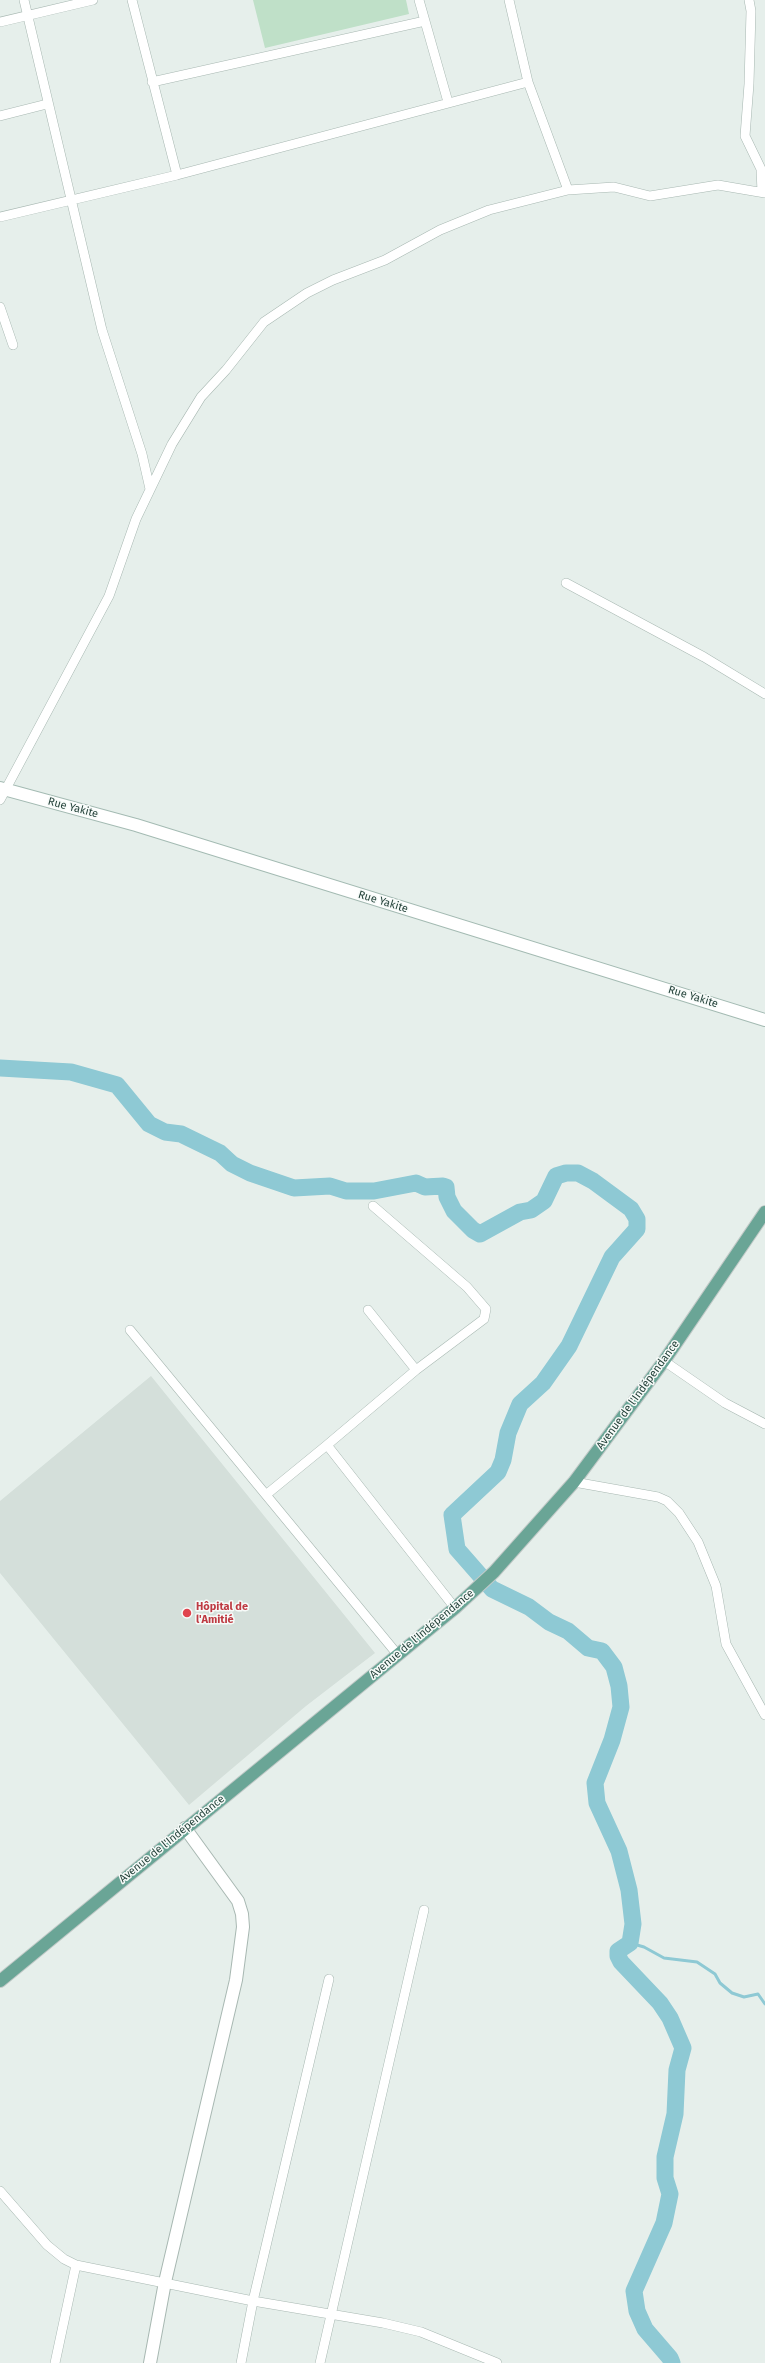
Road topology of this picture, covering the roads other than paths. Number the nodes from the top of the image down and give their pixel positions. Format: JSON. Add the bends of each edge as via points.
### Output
{"nodes":[{"id":1,"x":24,"y":0,"type":"edge"},
{"id":2,"x":93,"y":0,"type":"edge"},
{"id":3,"x":132,"y":0,"type":"edge"},
{"id":4,"x":419,"y":0,"type":"edge"},
{"id":5,"x":509,"y":0,"type":"edge"},
{"id":6,"x":749,"y":0,"type":"edge"},
{"id":7,"x":27,"y":16,"type":"junction"},
{"id":8,"x":425,"y":21,"type":"junction"},
{"id":9,"x":0,"y":22,"type":"edge"},
{"id":10,"x":152,"y":82,"type":"junction"},
{"id":11,"x":528,"y":82,"type":"junction"},
{"id":12,"x":448,"y":102,"type":"junction"},
{"id":13,"x":47,"y":104,"type":"junction"},
{"id":14,"x":0,"y":116,"type":"edge"},
{"id":15,"x":177,"y":175,"type":"junction"},
{"id":16,"x":568,"y":190,"type":"junction"},
{"id":17,"x":764,"y":193,"type":"edge"},
{"id":18,"x":71,"y":201,"type":"junction"},
{"id":19,"x":0,"y":217,"type":"edge"},
{"id":20,"x":0,"y":307,"type":"edge"},
{"id":21,"x":13,"y":345,"type":"dead end"},
{"id":22,"x":150,"y":489,"type":"junction"},
{"id":23,"x":566,"y":583,"type":"dead end"},
{"id":24,"x":765,"y":694,"type":"edge"},
{"id":25,"x":1,"y":792,"type":"edge"},
{"id":26,"x":765,"y":1020,"type":"edge"},
{"id":27,"x":374,"y":1206,"type":"dead end"},
{"id":28,"x":765,"y":1212,"type":"edge"},
{"id":29,"x":368,"y":1310,"type":"dead end"},
{"id":30,"x":130,"y":1330,"type":"dead end"},
{"id":31,"x":664,"y":1361,"type":"junction"},
{"id":32,"x":416,"y":1370,"type":"junction"},
{"id":33,"x":765,"y":1424,"type":"edge"},
{"id":34,"x":327,"y":1445,"type":"junction"},
{"id":35,"x":574,"y":1482,"type":"junction"},
{"id":36,"x":267,"y":1494,"type":"junction"},
{"id":37,"x":455,"y":1608,"type":"junction"},
{"id":38,"x":398,"y":1655,"type":"junction"},
{"id":39,"x":765,"y":1715,"type":"edge"},
{"id":40,"x":185,"y":1828,"type":"junction"},
{"id":41,"x":424,"y":1910,"type":"dead end"},
{"id":42,"x":329,"y":1979,"type":"dead end"},
{"id":43,"x":0,"y":1980,"type":"edge"},
{"id":44,"x":0,"y":2191,"type":"edge"},
{"id":45,"x":76,"y":2265,"type":"junction"},
{"id":46,"x":165,"y":2282,"type":"junction"},
{"id":47,"x":253,"y":2301,"type":"junction"},
{"id":48,"x":331,"y":2313,"type":"junction"},
{"id":49,"x":55,"y":2363,"type":"edge"},
{"id":50,"x":150,"y":2363,"type":"edge"},
{"id":51,"x":241,"y":2363,"type":"edge"},
{"id":52,"x":320,"y":2363,"type":"edge"},
{"id":53,"x":497,"y":2363,"type":"edge"}],
"edges":[{"from":1,"to":7,"type":"street"},
{"from":2,"to":7,"type":"street"},
{"from":3,"to":10,"type":"street"},
{"from":4,"to":8,"type":"street"},
{"from":5,"to":11,"type":"street"},
{"from":6,"to":17,"type":"street","via":[[749,84],[745,136],[761,169]]},
{"from":7,"to":9,"type":"street"},
{"from":7,"to":13,"type":"street"},
{"from":8,"to":10,"type":"street"},
{"from":8,"to":12,"type":"street"},
{"from":10,"to":15,"type":"street"},
{"from":11,"to":12,"type":"street"},
{"from":11,"to":16,"type":"street"},
{"from":12,"to":15,"type":"street"},
{"from":13,"to":14,"type":"street"},
{"from":13,"to":18,"type":"street"},
{"from":15,"to":18,"type":"street"},
{"from":16,"to":17,"type":"street","via":[[614,187],[650,196],[718,185]]},
{"from":16,"to":22,"type":"street","via":[[489,210],[440,230],[385,260],[320,286],[264,322],[201,397],[172,444]]},
{"from":18,"to":19,"type":"street"},
{"from":18,"to":22,"type":"street","via":[[102,330],[140,447]]},
{"from":20,"to":21,"type":"street"},
{"from":22,"to":25,"type":"street","via":[[136,519],[109,596]]},
{"from":23,"to":24,"type":"street","via":[[704,657]]},
{"from":25,"to":26,"type":"main road","name":"Rue Yakite","via":[[136,825]]},
{"from":27,"to":32,"type":"street","via":[[467,1288],[486,1309],[484,1318]]},
{"from":28,"to":31,"type":"main road","name":"Avenue de l'Indépendance"},
{"from":29,"to":32,"type":"street"},
{"from":30,"to":36,"type":"street"},
{"from":31,"to":33,"type":"street","via":[[725,1402]]},
{"from":31,"to":35,"type":"main road","name":"Avenue de l'Indépendance"},
{"from":32,"to":34,"type":"street"},
{"from":34,"to":36,"type":"street"},
{"from":34,"to":37,"type":"street"},
{"from":35,"to":37,"type":"main road","name":"Avenue de l'Indépendance","via":[[494,1572]]},
{"from":35,"to":39,"type":"street","via":[[658,1496],[679,1513],[698,1542],[716,1586],[726,1644]]},
{"from":36,"to":38,"type":"street","via":[[310,1551]]},
{"from":37,"to":38,"type":"main road","name":"Avenue de l'Indépendance"},
{"from":38,"to":40,"type":"main road","name":"Avenue de l'Indépendance"},
{"from":40,"to":43,"type":"main road","name":"Avenue de l'Indépendance"},
{"from":40,"to":46,"type":"main road","via":[[238,1901],[243,1927],[236,1980]]},
{"from":41,"to":48,"type":"street"},
{"from":42,"to":47,"type":"street"},
{"from":44,"to":45,"type":"street","via":[[47,2245]]},
{"from":45,"to":46,"type":"street"},
{"from":45,"to":49,"type":"street"},
{"from":46,"to":47,"type":"street"},
{"from":46,"to":50,"type":"main road"},
{"from":47,"to":48,"type":"street"},
{"from":47,"to":51,"type":"street"},
{"from":48,"to":52,"type":"street"},
{"from":48,"to":53,"type":"street","via":[[421,2332]]}]}
